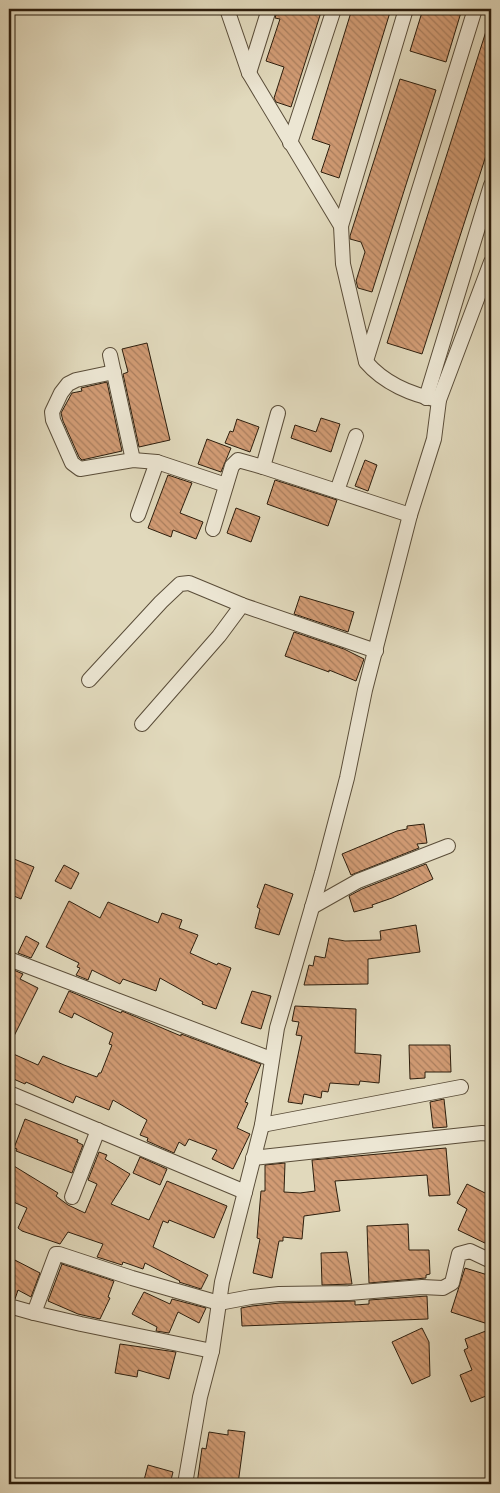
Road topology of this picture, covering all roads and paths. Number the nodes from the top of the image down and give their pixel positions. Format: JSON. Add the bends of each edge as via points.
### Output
{"nodes":[{"id":1,"x":227,"y":9,"type":"edge"},
{"id":2,"x":269,"y":9,"type":"edge"},
{"id":3,"x":334,"y":9,"type":"edge"},
{"id":4,"x":406,"y":9,"type":"edge"},
{"id":5,"x":475,"y":9,"type":"edge"},
{"id":6,"x":249,"y":74,"type":"junction"},
{"id":7,"x":290,"y":143,"type":"junction"},
{"id":8,"x":491,"y":185,"type":"edge"},
{"id":9,"x":341,"y":226,"type":"junction"},
{"id":10,"x":491,"y":262,"type":"edge"},
{"id":11,"x":110,"y":355,"type":"dead end"},
{"id":12,"x":366,"y":362,"type":"junction"},
{"id":13,"x":114,"y":372,"type":"junction"},
{"id":14,"x":432,"y":399,"type":"junction"},
{"id":15,"x":278,"y":413,"type":"dead end"},
{"id":16,"x":356,"y":436,"type":"dead end"},
{"id":17,"x":133,"y":460,"type":"junction"},
{"id":18,"x":157,"y":462,"type":"junction"},
{"id":19,"x":263,"y":467,"type":"junction"},
{"id":20,"x":226,"y":485,"type":"junction"},
{"id":21,"x":337,"y":490,"type":"junction"},
{"id":22,"x":410,"y":514,"type":"junction"},
{"id":23,"x":138,"y":515,"type":"dead end"},
{"id":24,"x":213,"y":529,"type":"dead end"},
{"id":25,"x":242,"y":605,"type":"junction"},
{"id":26,"x":376,"y":651,"type":"junction"},
{"id":27,"x":89,"y":680,"type":"dead end"},
{"id":28,"x":142,"y":724,"type":"dead end"},
{"id":29,"x":448,"y":846,"type":"dead end"},
{"id":30,"x":312,"y":907,"type":"junction"},
{"id":31,"x":9,"y":959,"type":"edge"},
{"id":32,"x":272,"y":1059,"type":"junction"},
{"id":33,"x":461,"y":1087,"type":"dead end"},
{"id":34,"x":9,"y":1093,"type":"edge"},
{"id":35,"x":262,"y":1125,"type":"junction"},
{"id":36,"x":98,"y":1130,"type":"junction"},
{"id":37,"x":491,"y":1134,"type":"edge"},
{"id":38,"x":253,"y":1158,"type":"junction"},
{"id":39,"x":245,"y":1192,"type":"junction"},
{"id":40,"x":72,"y":1197,"type":"dead end"},
{"id":41,"x":491,"y":1261,"type":"edge"},
{"id":42,"x":220,"y":1303,"type":"junction"},
{"id":43,"x":9,"y":1306,"type":"edge"},
{"id":44,"x":34,"y":1313,"type":"junction"},
{"id":45,"x":212,"y":1350,"type":"junction"},
{"id":46,"x":185,"y":1484,"type":"edge"}],
"edges":[{"from":1,"to":6,"type":"street"},
{"from":2,"to":6,"type":"street"},
{"from":3,"to":7,"type":"street"},
{"from":4,"to":9,"type":"street"},
{"from":5,"to":12,"type":"street"},
{"from":6,"to":7,"type":"street"},
{"from":7,"to":9,"type":"street"},
{"from":8,"to":14,"type":"street"},
{"from":9,"to":12,"type":"street","via":[[343,264]]},
{"from":10,"to":14,"type":"street"},
{"from":11,"to":13,"type":"street"},
{"from":12,"to":14,"type":"street","via":[[389,382]]},
{"from":13,"to":17,"type":"street"},
{"from":13,"to":17,"type":"street","via":[[68,384],[52,412],[53,420],[72,463],[80,470]]},
{"from":14,"to":22,"type":"street","via":[[434,439]]},
{"from":15,"to":19,"type":"street"},
{"from":16,"to":21,"type":"street"},
{"from":17,"to":18,"type":"street"},
{"from":18,"to":20,"type":"street"},
{"from":18,"to":23,"type":"street"},
{"from":19,"to":20,"type":"street","via":[[238,460],[232,466]]},
{"from":19,"to":21,"type":"street"},
{"from":20,"to":24,"type":"street"},
{"from":21,"to":22,"type":"street"},
{"from":22,"to":26,"type":"street"},
{"from":25,"to":26,"type":"street"},
{"from":25,"to":27,"type":"street","via":[[189,583],[180,584]]},
{"from":25,"to":28,"type":"street"},
{"from":26,"to":30,"type":"street","via":[[347,778]]},
{"from":29,"to":30,"type":"street","via":[[358,881]]},
{"from":30,"to":32,"type":"street","via":[[277,1028]]},
{"from":31,"to":32,"type":"street"},
{"from":32,"to":35,"type":"street"},
{"from":33,"to":35,"type":"street"},
{"from":34,"to":36,"type":"street"},
{"from":35,"to":38,"type":"street"},
{"from":36,"to":39,"type":"street"},
{"from":36,"to":40,"type":"street"},
{"from":37,"to":38,"type":"street"},
{"from":38,"to":39,"type":"street"},
{"from":39,"to":42,"type":"street","via":[[222,1282]]},
{"from":41,"to":42,"type":"street","via":[[470,1251],[459,1254],[452,1283],[443,1288],[279,1294]]},
{"from":42,"to":44,"type":"street","via":[[56,1254]]},
{"from":42,"to":45,"type":"street"},
{"from":43,"to":44,"type":"street"},
{"from":44,"to":45,"type":"street"},
{"from":45,"to":46,"type":"street"}]}
